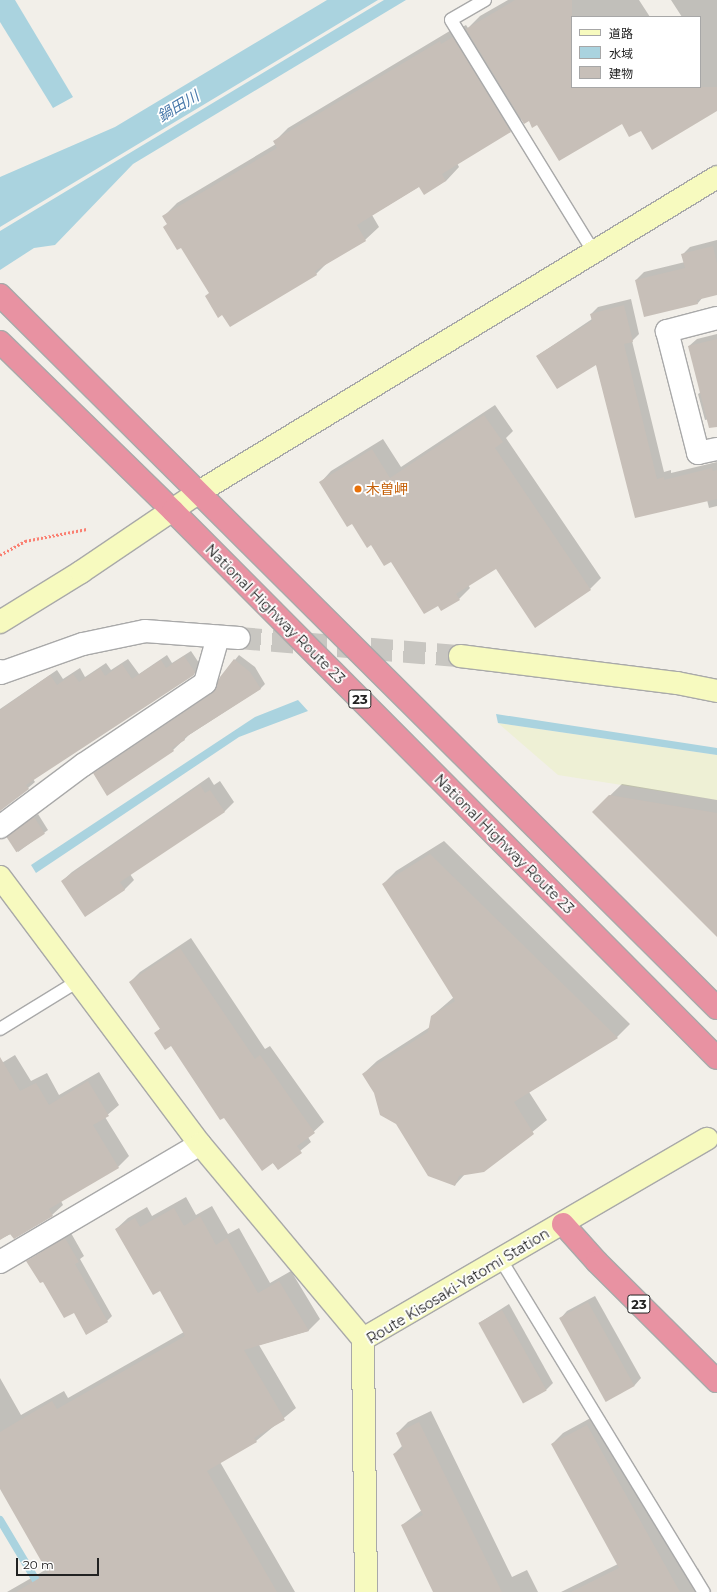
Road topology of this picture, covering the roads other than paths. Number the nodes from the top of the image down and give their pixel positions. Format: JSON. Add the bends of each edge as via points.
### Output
{"nodes":[{"id":1,"x":485,"y":0,"type":"edge"},
{"id":2,"x":717,"y":177,"type":"edge"},
{"id":3,"x":593,"y":251,"type":"junction"},
{"id":4,"x":2,"y":297,"type":"edge"},
{"id":5,"x":717,"y":318,"type":"edge"},
{"id":6,"x":0,"y":342,"type":"edge"},
{"id":7,"x":717,"y":449,"type":"edge"},
{"id":8,"x":199,"y":492,"type":"junction"},
{"id":9,"x":173,"y":511,"type":"junction"},
{"id":10,"x":0,"y":622,"type":"edge"},
{"id":11,"x":460,"y":656,"type":"tunnel mouth"},
{"id":12,"x":0,"y":671,"type":"edge"},
{"id":13,"x":717,"y":691,"type":"edge"},
{"id":14,"x":0,"y":827,"type":"edge"},
{"id":15,"x":0,"y":877,"type":"edge"},
{"id":16,"x":78,"y":981,"type":"junction"},
{"id":17,"x":717,"y":1008,"type":"edge"},
{"id":18,"x":0,"y":1029,"type":"edge"},
{"id":19,"x":717,"y":1058,"type":"edge"},
{"id":20,"x":707,"y":1139,"type":"dead end"},
{"id":21,"x":200,"y":1144,"type":"junction"},
{"id":22,"x":563,"y":1224,"type":"junction"},
{"id":23,"x":501,"y":1260,"type":"junction"},
{"id":24,"x":0,"y":1262,"type":"edge"},
{"id":25,"x":363,"y":1340,"type":"junction"},
{"id":26,"x":717,"y":1381,"type":"edge"},
{"id":27,"x":366,"y":1592,"type":"edge"},
{"id":28,"x":704,"y":1592,"type":"edge"}],
"edges":[{"from":1,"to":3,"type":"lane","via":[[451,20]]},
{"from":2,"to":3,"type":"street"},
{"from":3,"to":8,"type":"street"},
{"from":4,"to":8,"type":"highway","number":"23"},
{"from":5,"to":7,"type":"street","via":[[667,331],[698,453]]},
{"from":6,"to":9,"type":"highway","name":"National Highway Route 23","number":"23"},
{"from":8,"to":9,"type":"street"},
{"from":8,"to":17,"type":"highway","number":"23"},
{"from":9,"to":10,"type":"street"},
{"from":9,"to":19,"type":"highway","name":"National Highway Route 23","number":"23"},
{"from":11,"to":13,"type":"street","via":[[677,682]]},
{"from":12,"to":14,"type":"street","via":[[1,673],[83,644],[145,631],[229,637],[205,683],[83,765]]},
{"from":15,"to":16,"type":"street"},
{"from":16,"to":18,"type":"lane"},
{"from":16,"to":21,"type":"street"},
{"from":20,"to":22,"type":"street","name":"Route Kisosaki-Yatomi Station"},
{"from":21,"to":24,"type":"street"},
{"from":21,"to":25,"type":"street"},
{"from":22,"to":23,"type":"street","name":"Route Kisosaki-Yatomi Station"},
{"from":22,"to":26,"type":"highway","number":"23","via":[[597,1262]]},
{"from":23,"to":25,"type":"street","name":"Route Kisosaki-Yatomi Station"},
{"from":23,"to":28,"type":"lane"},
{"from":25,"to":27,"type":"street","name":"Route Kisosaki-Yatomi Station"}]}
